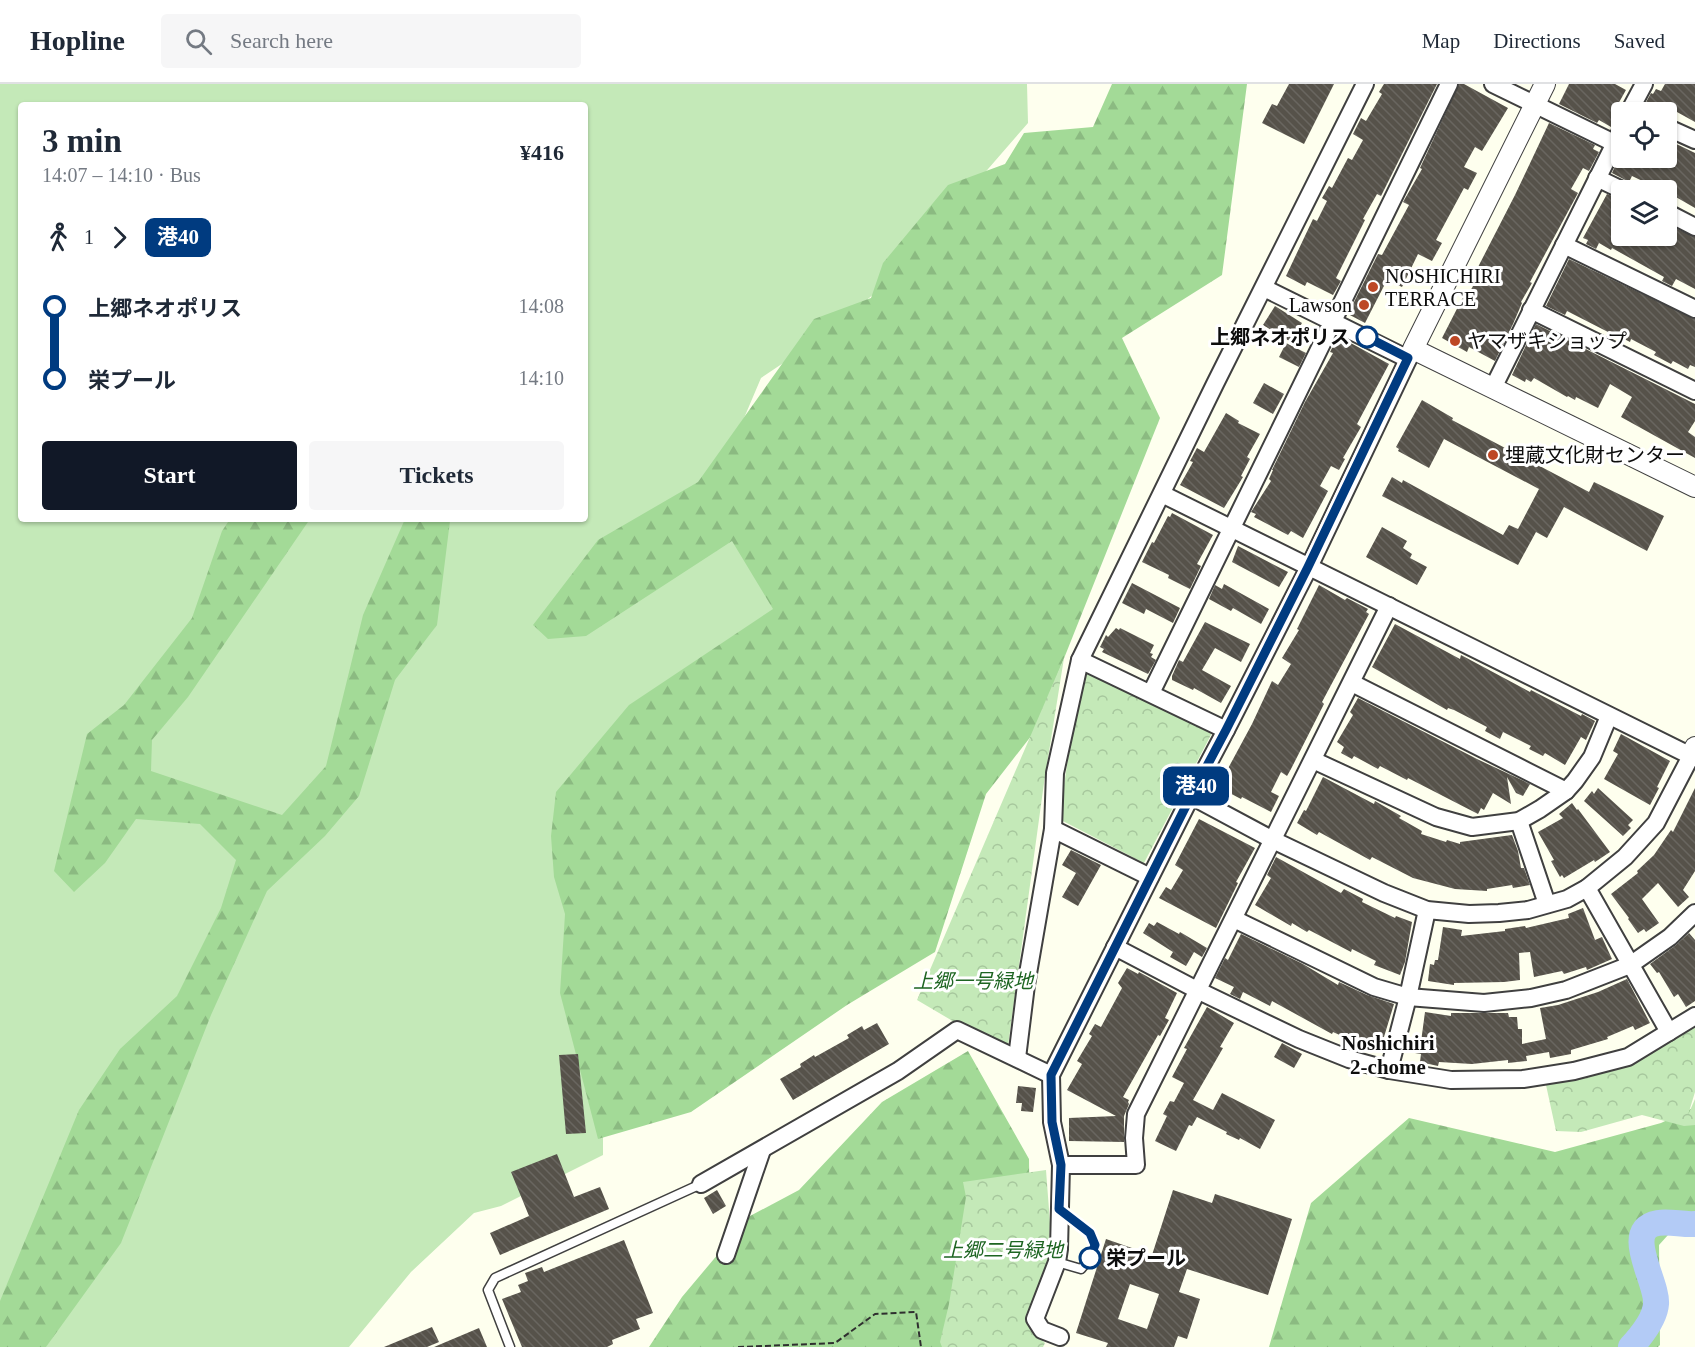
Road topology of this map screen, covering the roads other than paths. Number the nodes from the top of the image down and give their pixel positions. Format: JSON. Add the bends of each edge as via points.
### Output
{"nodes":[{"id":1,"x":1365,"y":84,"type":"edge"},
{"id":2,"x":1449,"y":84,"type":"edge"},
{"id":3,"x":1493,"y":84,"type":"edge"},
{"id":4,"x":1545,"y":84,"type":"edge"},
{"id":5,"x":1644,"y":84,"type":"edge"},
{"id":6,"x":1637,"y":102,"type":"edge"},
{"id":7,"x":1535,"y":105,"type":"junction"},
{"id":8,"x":1677,"y":132,"type":"edge"},
{"id":9,"x":1611,"y":133,"type":"edge"},
{"id":10,"x":1695,"y":140,"type":"edge"},
{"id":11,"x":1611,"y":150,"type":"edge"},
{"id":12,"x":1597,"y":178,"type":"junction"},
{"id":13,"x":1611,"y":185,"type":"edge"},
{"id":14,"x":1677,"y":217,"type":"edge"},
{"id":15,"x":1695,"y":226,"type":"edge"},
{"id":16,"x":1564,"y":244,"type":"junction"},
{"id":17,"x":1264,"y":288,"type":"junction"},
{"id":18,"x":1695,"y":309,"type":"edge"},
{"id":19,"x":1531,"y":310,"type":"junction"},
{"id":20,"x":1333,"y":322,"type":"junction"},
{"id":21,"x":1411,"y":354,"type":"junction"},
{"id":22,"x":1493,"y":388,"type":"junction"},
{"id":23,"x":1695,"y":392,"type":"edge"},
{"id":24,"x":1695,"y":487,"type":"edge"},
{"id":25,"x":1162,"y":494,"type":"junction"},
{"id":26,"x":1230,"y":528,"type":"junction"},
{"id":27,"x":1308,"y":567,"type":"junction"},
{"id":28,"x":1389,"y":606,"type":"junction"},
{"id":29,"x":1080,"y":660,"type":"junction"},
{"id":30,"x":1352,"y":683,"type":"junction"},
{"id":31,"x":1150,"y":693,"type":"junction"},
{"id":32,"x":1609,"y":716,"type":"junction"},
{"id":33,"x":1226,"y":730,"type":"junction"},
{"id":34,"x":1694,"y":754,"type":"edge"},
{"id":35,"x":1313,"y":760,"type":"junction"},
{"id":36,"x":1566,"y":790,"type":"junction"},
{"id":37,"x":1191,"y":796,"type":"junction"},
{"id":38,"x":1518,"y":821,"type":"junction"},
{"id":39,"x":1053,"y":829,"type":"junction"},
{"id":40,"x":1273,"y":840,"type":"junction"},
{"id":41,"x":1150,"y":877,"type":"junction"},
{"id":42,"x":1587,"y":888,"type":"junction"},
{"id":43,"x":1547,"y":904,"type":"junction"},
{"id":44,"x":1427,"y":910,"type":"junction"},
{"id":45,"x":1695,"y":914,"type":"edge"},
{"id":46,"x":1234,"y":919,"type":"junction"},
{"id":47,"x":1115,"y":947,"type":"junction"},
{"id":48,"x":1630,"y":965,"type":"junction"},
{"id":49,"x":1197,"y":990,"type":"junction"},
{"id":50,"x":1408,"y":997,"type":"junction"},
{"id":51,"x":1695,"y":1016,"type":"edge"},
{"id":52,"x":1668,"y":1032,"type":"junction"},
{"id":53,"x":1017,"y":1058,"type":"junction"},
{"id":54,"x":1389,"y":1070,"type":"junction"},
{"id":55,"x":1051,"y":1075,"type":"junction"},
{"id":56,"x":762,"y":1150,"type":"junction"},
{"id":57,"x":1061,"y":1165,"type":"junction"},
{"id":58,"x":701,"y":1184,"type":"joint"},
{"id":59,"x":1059,"y":1209,"type":"junction"},
{"id":60,"x":726,"y":1255,"type":"dead end"},
{"id":61,"x":1056,"y":1262,"type":"junction"},
{"id":62,"x":1060,"y":1337,"type":"dead end"},
{"id":63,"x":510,"y":1347,"type":"edge"}],
"edges":[{"from":1,"to":17,"type":"street"},
{"from":2,"to":20,"type":"street"},
{"from":3,"to":7,"type":"street"},
{"from":4,"to":7,"type":"street"},
{"from":5,"to":6,"type":"street"},
{"from":7,"to":9,"type":"street"},
{"from":7,"to":21,"type":"street"},
{"from":8,"to":10,"type":"street"},
{"from":11,"to":12,"type":"street"},
{"from":12,"to":13,"type":"street"},
{"from":12,"to":16,"type":"street"},
{"from":14,"to":15,"type":"street"},
{"from":16,"to":18,"type":"street"},
{"from":16,"to":19,"type":"street"},
{"from":17,"to":20,"type":"street"},
{"from":17,"to":25,"type":"street"},
{"from":19,"to":22,"type":"street"},
{"from":19,"to":23,"type":"street"},
{"from":20,"to":21,"type":"street"},
{"from":20,"to":26,"type":"street"},
{"from":21,"to":22,"type":"street"},
{"from":21,"to":27,"type":"street"},
{"from":22,"to":24,"type":"street"},
{"from":25,"to":26,"type":"street"},
{"from":25,"to":29,"type":"street"},
{"from":26,"to":27,"type":"street"},
{"from":26,"to":31,"type":"street"},
{"from":27,"to":28,"type":"street"},
{"from":27,"to":33,"type":"street"},
{"from":28,"to":30,"type":"street"},
{"from":28,"to":32,"type":"street"},
{"from":29,"to":31,"type":"street"},
{"from":29,"to":39,"type":"street","via":[[1055,772]]},
{"from":30,"to":35,"type":"street"},
{"from":30,"to":36,"type":"street"},
{"from":31,"to":33,"type":"street"},
{"from":32,"to":34,"type":"street"},
{"from":32,"to":36,"type":"street","via":[[1592,757]]},
{"from":33,"to":37,"type":"street"},
{"from":34,"to":42,"type":"street","via":[[1656,823],[1625,857]]},
{"from":35,"to":38,"type":"street","via":[[1436,817],[1472,827]]},
{"from":35,"to":40,"type":"street"},
{"from":36,"to":38,"type":"street"},
{"from":37,"to":40,"type":"street"},
{"from":37,"to":41,"type":"street"},
{"from":38,"to":43,"type":"street"},
{"from":39,"to":41,"type":"street"},
{"from":39,"to":53,"type":"street"},
{"from":40,"to":44,"type":"street"},
{"from":40,"to":46,"type":"street"},
{"from":41,"to":47,"type":"street"},
{"from":42,"to":43,"type":"street","via":[[1568,899]]},
{"from":42,"to":48,"type":"street"},
{"from":43,"to":44,"type":"street","via":[[1499,913]]},
{"from":44,"to":50,"type":"street"},
{"from":45,"to":48,"type":"street"},
{"from":46,"to":49,"type":"street"},
{"from":46,"to":50,"type":"street","via":[[1374,987]]},
{"from":47,"to":49,"type":"street"},
{"from":47,"to":55,"type":"street"},
{"from":48,"to":50,"type":"street","via":[[1566,990],[1531,998],[1484,1003]]},
{"from":48,"to":52,"type":"street"},
{"from":49,"to":54,"type":"street","via":[[1299,1039]]},
{"from":49,"to":57,"type":"street","via":[[1136,1114],[1136,1165]]},
{"from":50,"to":54,"type":"street"},
{"from":51,"to":52,"type":"street"},
{"from":52,"to":54,"type":"street","via":[[1628,1057],[1523,1079],[1451,1080]]},
{"from":53,"to":55,"type":"street"},
{"from":53,"to":56,"type":"street","via":[[957,1030],[897,1071]]},
{"from":55,"to":57,"type":"street","via":[[1052,1122]]},
{"from":56,"to":58,"type":"street"},
{"from":56,"to":60,"type":"street"},
{"from":57,"to":59,"type":"street"},
{"from":58,"to":63,"type":"lane","via":[[495,1278],[488,1290]]},
{"from":59,"to":61,"type":"street"},
{"from":59,"to":61,"type":"lane","via":[[1090,1233],[1095,1245],[1081,1269]]},
{"from":61,"to":62,"type":"street","via":[[1035,1319],[1042,1330]]}]}
